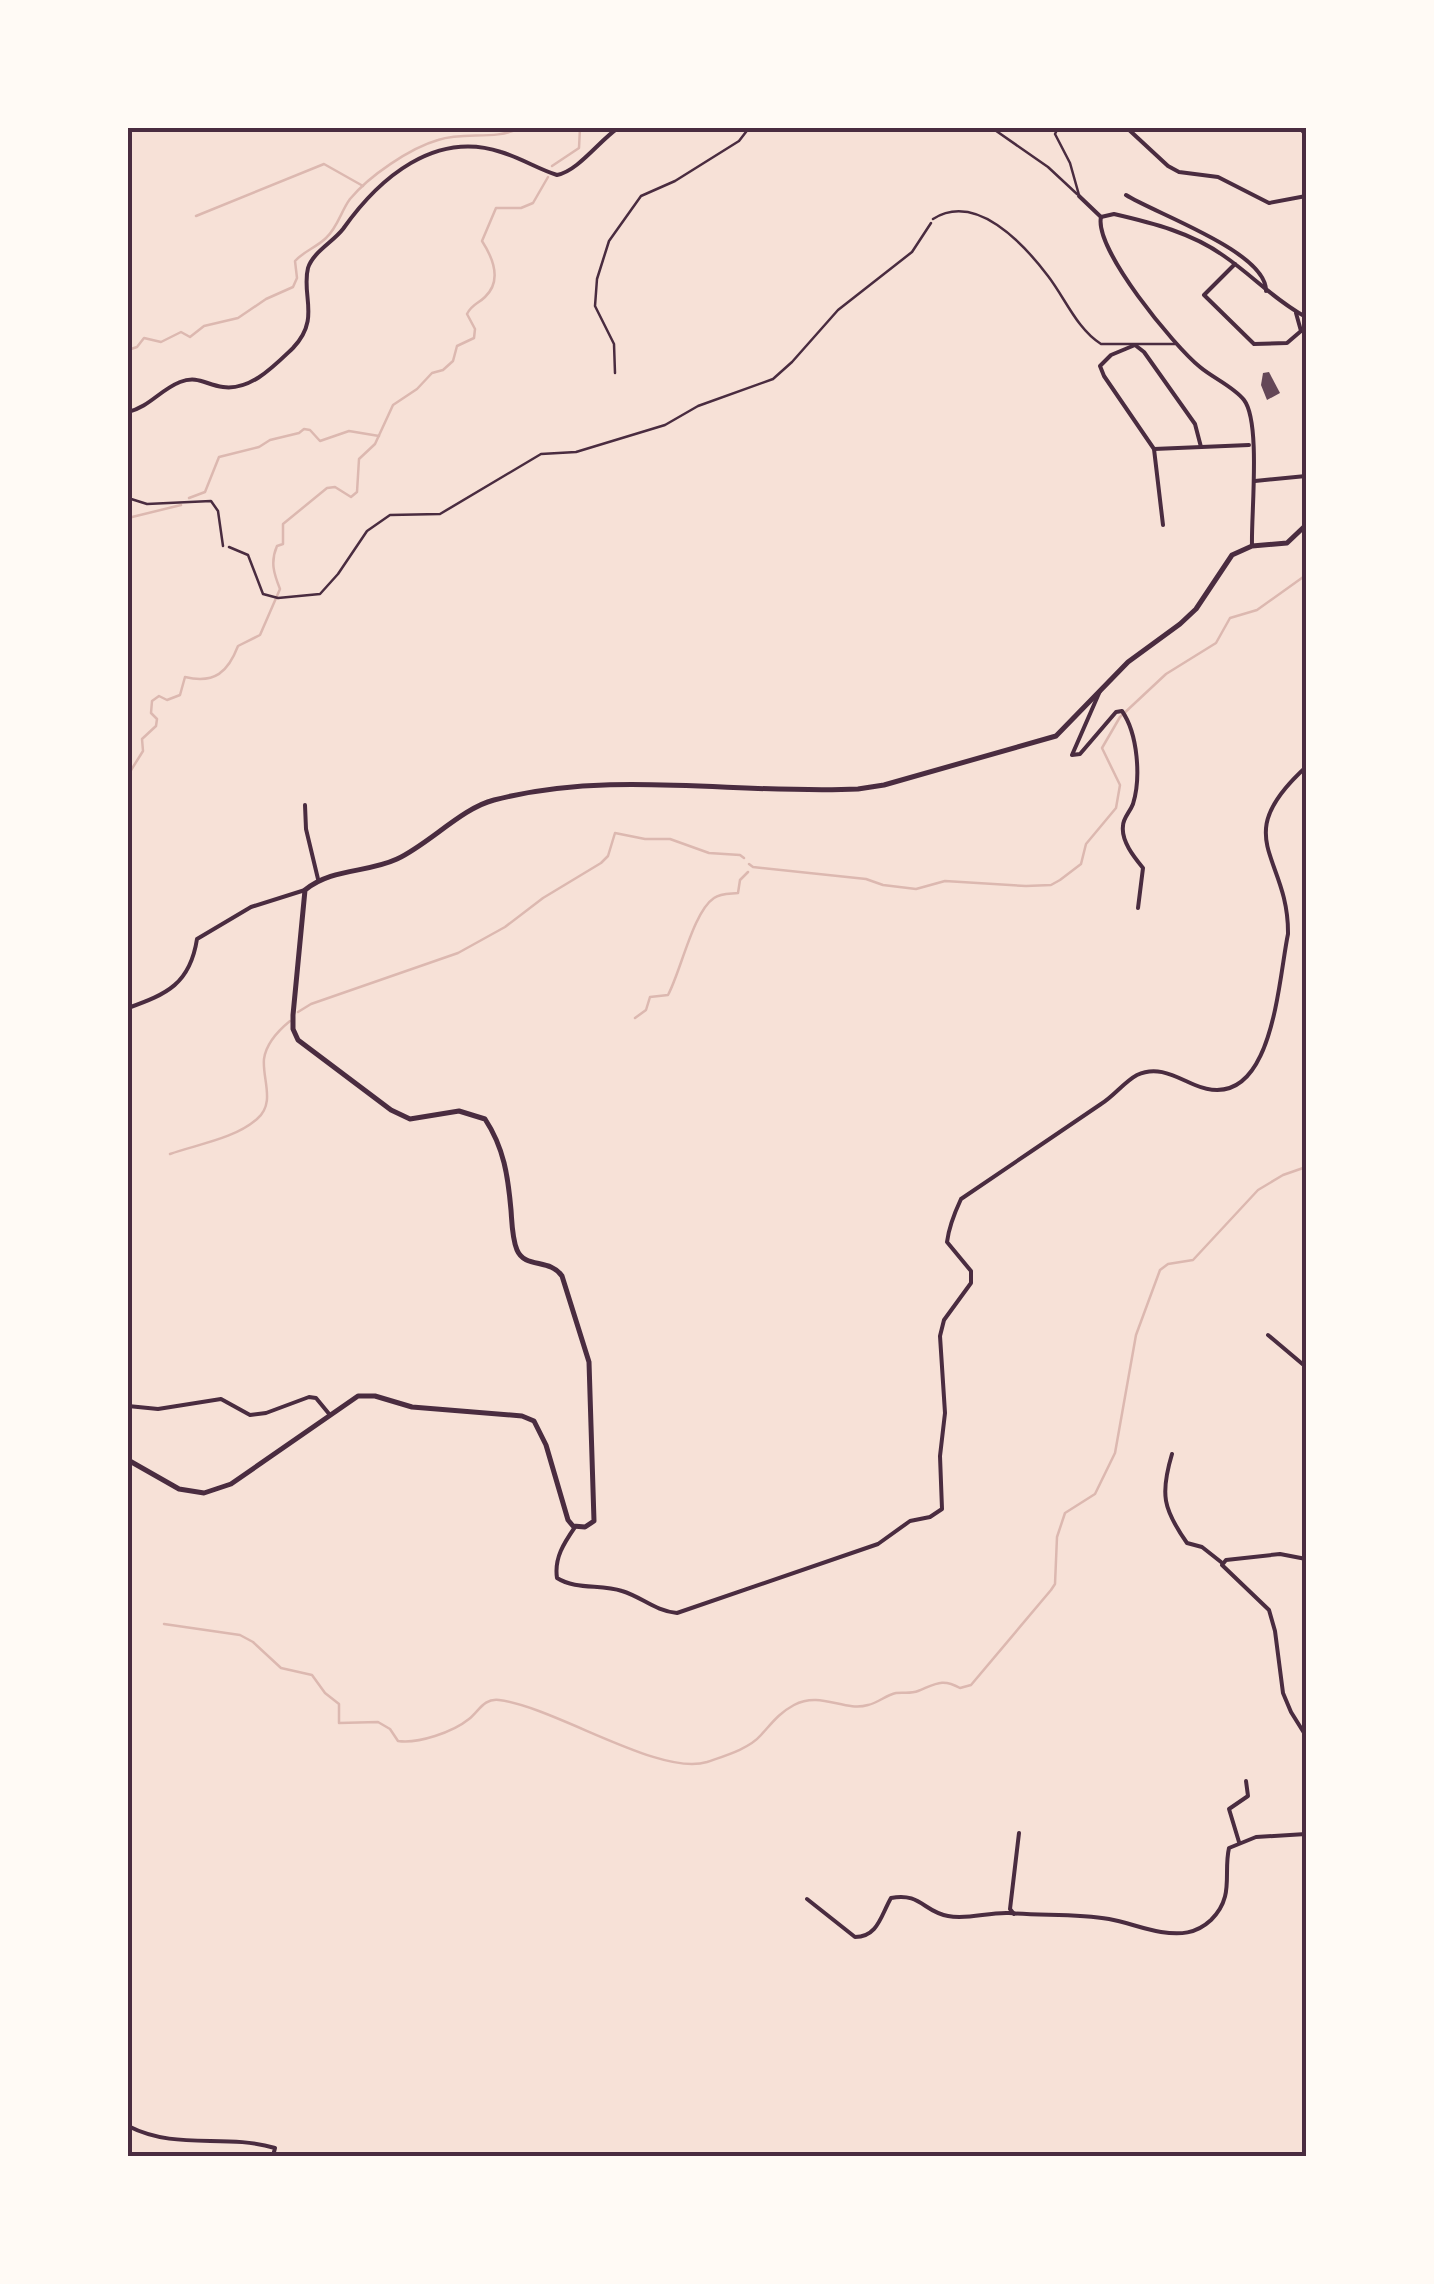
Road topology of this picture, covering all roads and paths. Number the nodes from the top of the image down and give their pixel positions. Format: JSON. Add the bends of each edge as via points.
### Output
{"nodes":[{"id":1,"x":618,"y":128,"type":"edge"},
{"id":2,"x":749,"y":128,"type":"edge"},
{"id":3,"x":992,"y":128,"type":"edge"},
{"id":4,"x":1058,"y":128,"type":"edge"},
{"id":5,"x":1126,"y":128,"type":"edge"},
{"id":6,"x":1300,"y":128,"type":"edge"},
{"id":7,"x":1306,"y":135,"type":"edge"},
{"id":8,"x":1126,"y":195,"type":"dead end"},
{"id":9,"x":1080,"y":196,"type":"junction"},
{"id":10,"x":1306,"y":196,"type":"edge"},
{"id":11,"x":1101,"y":216,"type":"junction"},
{"id":12,"x":932,"y":219,"type":"joint"},
{"id":13,"x":1235,"y":264,"type":"junction"},
{"id":14,"x":1266,"y":291,"type":"junction"},
{"id":15,"x":1295,"y":311,"type":"junction"},
{"id":16,"x":1306,"y":317,"type":"edge"},
{"id":17,"x":1176,"y":344,"type":"junction"},
{"id":18,"x":1135,"y":345,"type":"junction"},
{"id":19,"x":615,"y":373,"type":"dead end"},
{"id":20,"x":128,"y":412,"type":"edge"},
{"id":21,"x":1251,"y":446,"type":"junction"},
{"id":22,"x":1202,"y":447,"type":"junction"},
{"id":23,"x":1154,"y":449,"type":"junction"},
{"id":24,"x":1306,"y":476,"type":"edge"},
{"id":25,"x":1254,"y":480,"type":"junction"},
{"id":26,"x":128,"y":498,"type":"edge"},
{"id":27,"x":1163,"y":525,"type":"dead end"},
{"id":28,"x":1306,"y":525,"type":"edge"},
{"id":29,"x":223,"y":546,"type":"joint"},
{"id":30,"x":1252,"y":546,"type":"junction"},
{"id":31,"x":1102,"y":686,"type":"junction"},
{"id":32,"x":1306,"y":766,"type":"edge"},
{"id":33,"x":305,"y":805,"type":"dead end"},
{"id":34,"x":318,"y":879,"type":"junction"},
{"id":35,"x":304,"y":890,"type":"junction"},
{"id":36,"x":1138,"y":908,"type":"dead end"},
{"id":37,"x":128,"y":1008,"type":"edge"},
{"id":38,"x":1268,"y":1335,"type":"dead end"},
{"id":39,"x":1306,"y":1366,"type":"edge"},
{"id":40,"x":128,"y":1406,"type":"edge"},
{"id":41,"x":330,"y":1416,"type":"junction"},
{"id":42,"x":1172,"y":1454,"type":"dead end"},
{"id":43,"x":128,"y":1460,"type":"edge"},
{"id":44,"x":576,"y":1526,"type":"junction"},
{"id":45,"x":1306,"y":1559,"type":"edge"},
{"id":46,"x":1223,"y":1563,"type":"junction"},
{"id":47,"x":1306,"y":1736,"type":"edge"},
{"id":48,"x":1246,"y":1781,"type":"dead end"},
{"id":49,"x":1019,"y":1833,"type":"dead end"},
{"id":50,"x":1306,"y":1834,"type":"edge"},
{"id":51,"x":1239,"y":1842,"type":"junction"},
{"id":52,"x":807,"y":1899,"type":"dead end"},
{"id":53,"x":1014,"y":1914,"type":"junction"},
{"id":54,"x":128,"y":2126,"type":"edge"},
{"id":55,"x":274,"y":2156,"type":"edge"}],
"edges":[{"from":1,"to":20,"type":"street","via":[[558,175],[488,148],[421,156],[372,191],[313,259],[301,338],[264,374],[226,388],[183,381]]},
{"from":2,"to":19,"type":"lane","via":[[739,141],[642,196],[609,242],[595,306],[614,344]]},
{"from":3,"to":9,"type":"lane"},
{"from":4,"to":9,"type":"lane"},
{"from":5,"to":10,"type":"street","via":[[1179,172],[1218,177],[1270,202]]},
{"from":6,"to":7,"type":"street"},
{"from":8,"to":14,"type":"street","via":[[1234,252],[1258,270]]},
{"from":9,"to":11,"type":"street"},
{"from":11,"to":13,"type":"street","via":[[1194,238]]},
{"from":11,"to":17,"type":"street","via":[[1115,258]]},
{"from":12,"to":18,"type":"lane","via":[[946,210],[992,221],[1045,272],[1097,342]]},
{"from":12,"to":29,"type":"path","via":[[912,252],[838,310],[773,379],[665,425],[576,452],[541,454],[440,514],[390,515],[366,531],[320,594],[263,594],[248,554]]},
{"from":13,"to":14,"type":"street"},
{"from":13,"to":15,"type":"street","via":[[1204,295],[1254,344],[1286,343],[1301,331]]},
{"from":14,"to":15,"type":"street"},
{"from":15,"to":16,"type":"street"},
{"from":17,"to":18,"type":"lane"},
{"from":17,"to":21,"type":"street","via":[[1244,400]]},
{"from":18,"to":22,"type":"street","via":[[1188,412]]},
{"from":18,"to":23,"type":"street","via":[[1100,366]]},
{"from":21,"to":22,"type":"street"},
{"from":21,"to":25,"type":"street"},
{"from":22,"to":23,"type":"street"},
{"from":23,"to":27,"type":"street"},
{"from":24,"to":25,"type":"street"},
{"from":25,"to":30,"type":"street"},
{"from":26,"to":29,"type":"lane","via":[[147,504],[211,502]]},
{"from":28,"to":30,"type":"street","via":[[1287,542]]},
{"from":30,"to":31,"type":"street","via":[[1226,560],[1180,624]]},
{"from":31,"to":34,"type":"street","via":[[1056,736],[884,785],[826,790],[610,784],[490,800],[417,850]]},
{"from":31,"to":36,"type":"street","via":[[1072,756],[1116,712],[1124,714],[1136,776],[1122,824],[1143,868]]},
{"from":32,"to":44,"type":"street","via":[[1268,812],[1270,859],[1288,934],[1263,1058],[1249,1078],[1214,1091],[1158,1071],[1135,1076],[961,1199],[948,1242],[972,1270],[971,1284],[940,1336],[942,1510],[864,1549],[677,1613],[620,1590],[557,1578],[555,1566]]},
{"from":33,"to":34,"type":"street"},
{"from":34,"to":35,"type":"street"},
{"from":35,"to":37,"type":"street","via":[[251,907],[197,939],[184,978]]},
{"from":35,"to":44,"type":"street","via":[[293,1015],[298,1040],[410,1119],[459,1111],[486,1119],[508,1174],[519,1255],[552,1265],[562,1276],[589,1362],[596,1512],[594,1521]]},
{"from":38,"to":39,"type":"street"},
{"from":40,"to":41,"type":"street","via":[[220,1399],[250,1414],[308,1397]]},
{"from":41,"to":43,"type":"street","via":[[231,1484],[204,1493],[179,1489]]},
{"from":41,"to":44,"type":"street","via":[[358,1396],[375,1396],[412,1407],[534,1421],[568,1520]]},
{"from":42,"to":46,"type":"street","via":[[1163,1484],[1173,1522],[1187,1542]]},
{"from":45,"to":46,"type":"street","via":[[1280,1554]]},
{"from":46,"to":47,"type":"street","via":[[1268,1610],[1283,1693]]},
{"from":48,"to":51,"type":"street","via":[[1248,1796],[1229,1809]]},
{"from":49,"to":53,"type":"street"},
{"from":50,"to":51,"type":"street"},
{"from":51,"to":53,"type":"street","via":[[1227,1859],[1223,1901],[1196,1930],[1177,1935],[1108,1919]]},
{"from":52,"to":53,"type":"street","via":[[862,1937],[897,1897],[920,1900],[947,1916]]},
{"from":54,"to":55,"type":"street","via":[[175,2142],[256,2143],[275,2148]]}]}
